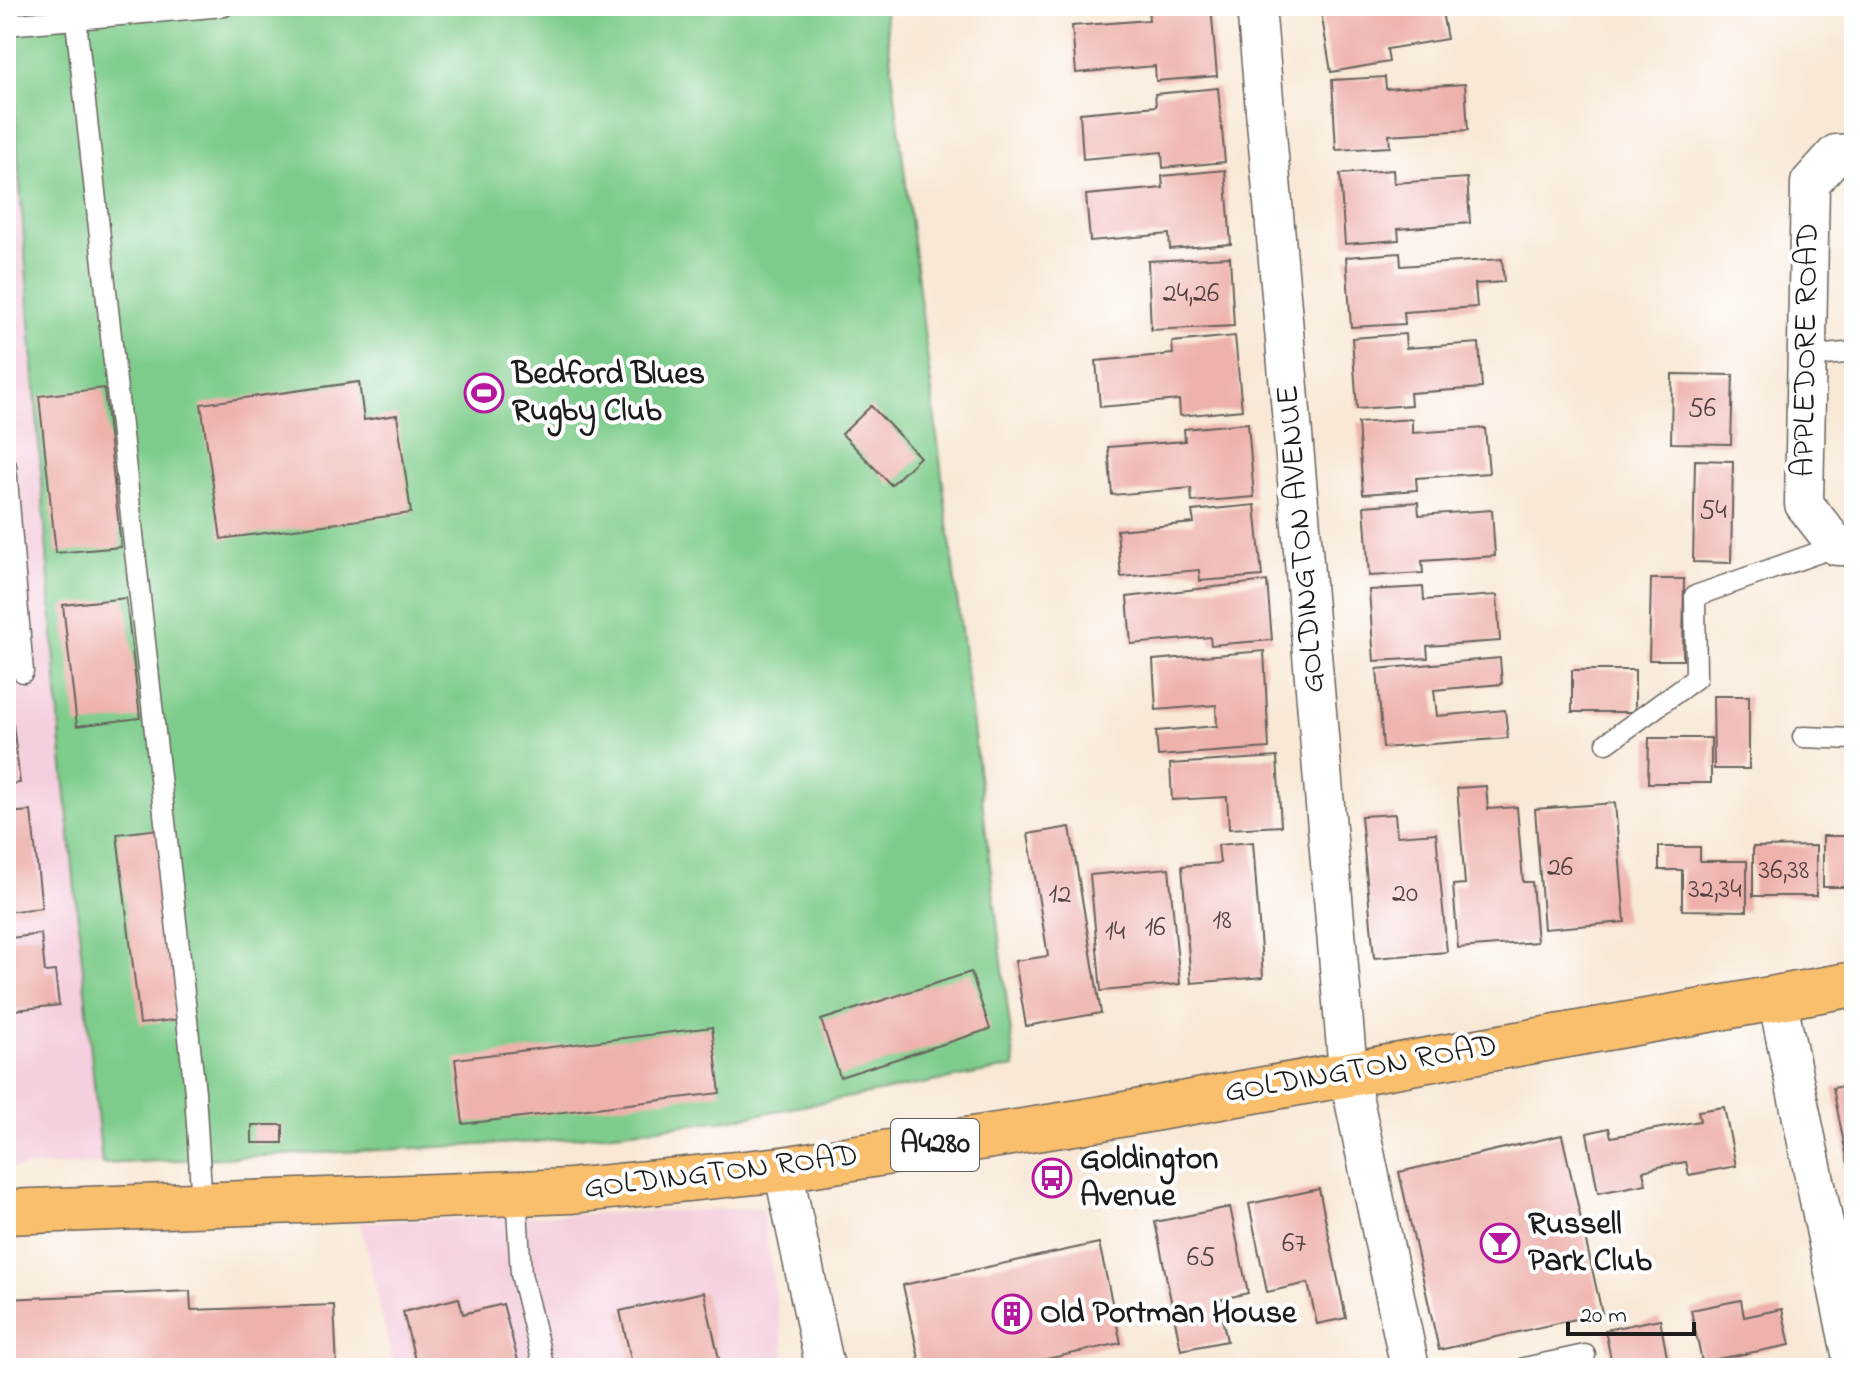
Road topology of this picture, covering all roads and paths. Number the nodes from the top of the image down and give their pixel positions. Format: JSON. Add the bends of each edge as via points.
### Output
{"nodes":[{"id":1,"x":224,"y":6,"type":"edge"},
{"id":2,"x":1256,"y":6,"type":"edge"},
{"id":3,"x":76,"y":21,"type":"junction"},
{"id":4,"x":6,"y":25,"type":"edge"},
{"id":5,"x":1854,"y":153,"type":"edge"},
{"id":6,"x":1854,"y":352,"type":"edge"},
{"id":7,"x":1807,"y":357,"type":"junction"},
{"id":8,"x":6,"y":466,"type":"edge"},
{"id":9,"x":1845,"y":546,"type":"edge"},
{"id":10,"x":23,"y":672,"type":"dead end"},
{"id":11,"x":1803,"y":737,"type":"dead end"},
{"id":12,"x":1854,"y":739,"type":"edge"},
{"id":13,"x":1607,"y":743,"type":"dead end"},
{"id":14,"x":1854,"y":984,"type":"edge"},
{"id":15,"x":1777,"y":998,"type":"junction"},
{"id":16,"x":1348,"y":1071,"type":"junction"},
{"id":17,"x":783,"y":1169,"type":"junction"},
{"id":18,"x":516,"y":1193,"type":"junction"},
{"id":19,"x":202,"y":1206,"type":"junction"},
{"id":20,"x":6,"y":1212,"type":"edge"},
{"id":21,"x":1585,"y":1355,"type":"dead end"},
{"id":22,"x":544,"y":1368,"type":"edge"},
{"id":23,"x":825,"y":1368,"type":"edge"},
{"id":24,"x":1410,"y":1368,"type":"edge"},
{"id":25,"x":1524,"y":1368,"type":"edge"},
{"id":26,"x":1854,"y":1368,"type":"edge"}],
"edges":[{"from":1,"to":3,"type":"lane"},
{"from":2,"to":16,"type":"street","name":"GOLDINGTON AVENUE"},
{"from":3,"to":4,"type":"lane"},
{"from":3,"to":19,"type":"lane","via":[[195,1092]]},
{"from":5,"to":7,"type":"street","name":"APPLEDORE ROAD","via":[[1836,154],[1810,183]]},
{"from":6,"to":7,"type":"lane"},
{"from":7,"to":9,"type":"street","name":"APPLEDORE ROAD","via":[[1804,504]]},
{"from":8,"to":10,"type":"lane"},
{"from":9,"to":13,"type":"lane","via":[[1695,596],[1696,678]]},
{"from":11,"to":12,"type":"lane"},
{"from":14,"to":15,"type":"main road","name":"GOLDINGTON ROAD","number":"A4280"},
{"from":15,"to":16,"type":"main road","name":"GOLDINGTON ROAD","number":"A4280"},
{"from":15,"to":26,"type":"street"},
{"from":16,"to":17,"type":"main road","name":"GOLDINGTON ROAD","number":"A4280","via":[[1080,1122]]},
{"from":16,"to":24,"type":"street","name":"GOLDINGTON AVENUE"},
{"from":17,"to":18,"type":"main road","name":"GOLDINGTON ROAD","number":"A4280"},
{"from":17,"to":23,"type":"street"},
{"from":18,"to":19,"type":"main road","name":"GOLDINGTON ROAD","number":"A4280"},
{"from":18,"to":22,"type":"lane","via":[[521,1274]]},
{"from":19,"to":20,"type":"main road","name":"GOLDINGTON ROAD","number":"A4280"},
{"from":21,"to":25,"type":"lane"}]}
